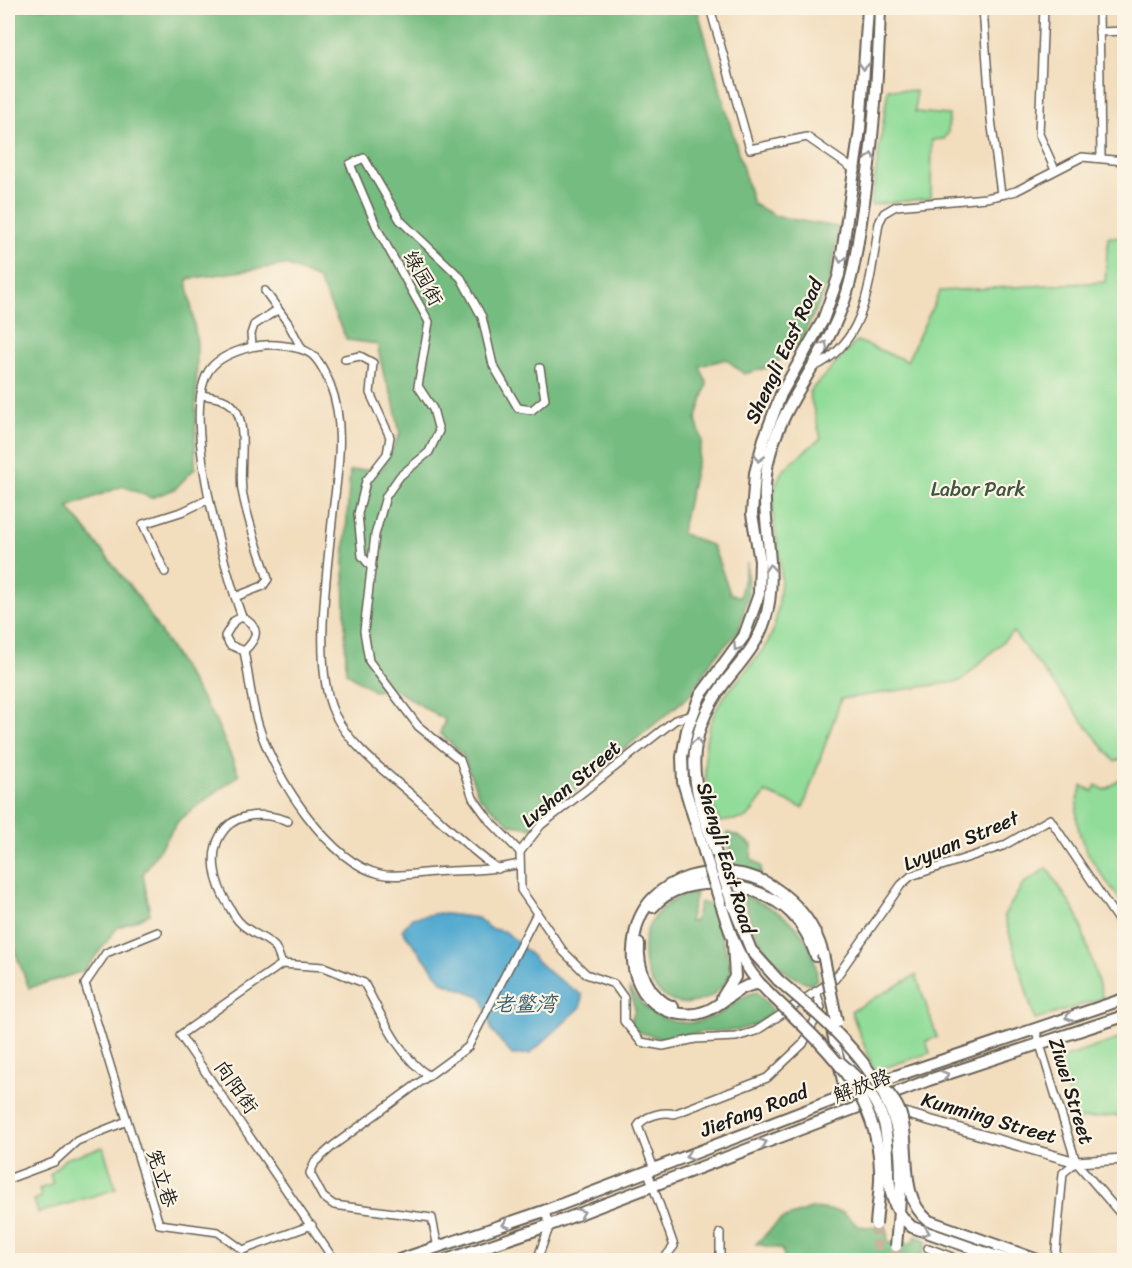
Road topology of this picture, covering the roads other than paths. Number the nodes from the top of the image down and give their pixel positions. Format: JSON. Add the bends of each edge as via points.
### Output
{"nodes":[{"id":1,"x":710,"y":8,"type":"edge"},
{"id":2,"x":868,"y":8,"type":"edge"},
{"id":3,"x":880,"y":8,"type":"edge"},
{"id":4,"x":983,"y":8,"type":"edge"},
{"id":5,"x":1044,"y":8,"type":"edge"},
{"id":6,"x":1099,"y":8,"type":"edge"},
{"id":7,"x":1125,"y":31,"type":"edge"},
{"id":8,"x":1100,"y":32,"type":"junction"},
{"id":9,"x":1101,"y":158,"type":"junction"},
{"id":10,"x":1125,"y":161,"type":"edge"},
{"id":11,"x":1055,"y":170,"type":"junction"},
{"id":12,"x":855,"y":171,"type":"junction"},
{"id":13,"x":1001,"y":194,"type":"junction"},
{"id":14,"x":265,"y":291,"type":"dead end"},
{"id":15,"x":277,"y":310,"type":"junction"},
{"id":16,"x":252,"y":345,"type":"junction"},
{"id":17,"x":301,"y":347,"type":"junction"},
{"id":18,"x":345,"y":359,"type":"dead end"},
{"id":19,"x":540,"y":368,"type":"dead end"},
{"id":20,"x":811,"y":368,"type":"junction"},
{"id":21,"x":201,"y":395,"type":"junction"},
{"id":22,"x":209,"y":499,"type":"junction"},
{"id":23,"x":372,"y":568,"type":"junction"},
{"id":24,"x":165,"y":572,"type":"dead end"},
{"id":25,"x":235,"y":597,"type":"junction"},
{"id":26,"x":242,"y":617,"type":"junction"},
{"id":27,"x":244,"y":651,"type":"junction"},
{"id":28,"x":692,"y":715,"type":"junction"},
{"id":29,"x":288,"y":821,"type":"dead end"},
{"id":30,"x":520,"y":852,"type":"junction"},
{"id":31,"x":520,"y":864,"type":"junction"},
{"id":32,"x":498,"y":869,"type":"junction"},
{"id":33,"x":537,"y":913,"type":"junction"},
{"id":34,"x":1125,"y":929,"type":"edge"},
{"id":35,"x":158,"y":932,"type":"dead end"},
{"id":36,"x":733,"y":943,"type":"junction"},
{"id":37,"x":820,"y":955,"type":"junction"},
{"id":38,"x":282,"y":964,"type":"junction"},
{"id":39,"x":835,"y":979,"type":"joint"},
{"id":40,"x":759,"y":984,"type":"junction"},
{"id":41,"x":816,"y":991,"type":"junction"},
{"id":42,"x":1125,"y":999,"type":"edge"},
{"id":43,"x":1125,"y":1016,"type":"edge"},
{"id":44,"x":834,"y":1021,"type":"junction"},
{"id":45,"x":1035,"y":1028,"type":"junction"},
{"id":46,"x":1038,"y":1044,"type":"junction"},
{"id":47,"x":839,"y":1061,"type":"junction"},
{"id":48,"x":872,"y":1072,"type":"junction"},
{"id":49,"x":429,"y":1076,"type":"junction"},
{"id":50,"x":862,"y":1089,"type":"junction"},
{"id":51,"x":846,"y":1095,"type":"junction"},
{"id":52,"x":870,"y":1102,"type":"junction"},
{"id":53,"x":127,"y":1121,"type":"junction"},
{"id":54,"x":1125,"y":1159,"type":"edge"},
{"id":55,"x":1076,"y":1162,"type":"junction"},
{"id":56,"x":651,"y":1170,"type":"junction"},
{"id":57,"x":8,"y":1179,"type":"edge"},
{"id":58,"x":653,"y":1186,"type":"junction"},
{"id":59,"x":544,"y":1211,"type":"junction"},
{"id":60,"x":1125,"y":1218,"type":"edge"},
{"id":61,"x":312,"y":1225,"type":"junction"},
{"id":62,"x":550,"y":1225,"type":"junction"},
{"id":63,"x":876,"y":1225,"type":"tunnel mouth"},
{"id":64,"x":720,"y":1233,"type":"dead end"},
{"id":65,"x":896,"y":1246,"type":"tunnel mouth"},
{"id":66,"x":438,"y":1248,"type":"junction"},
{"id":67,"x":928,"y":1248,"type":"dead end"},
{"id":68,"x":426,"y":1256,"type":"edge"},
{"id":69,"x":334,"y":1260,"type":"edge"},
{"id":70,"x":399,"y":1260,"type":"edge"},
{"id":71,"x":446,"y":1260,"type":"edge"},
{"id":72,"x":537,"y":1260,"type":"edge"},
{"id":73,"x":663,"y":1260,"type":"edge"},
{"id":74,"x":720,"y":1260,"type":"edge"},
{"id":75,"x":953,"y":1260,"type":"edge"},
{"id":76,"x":1009,"y":1260,"type":"edge"},
{"id":77,"x":1038,"y":1260,"type":"edge"},
{"id":78,"x":1054,"y":1260,"type":"edge"}],
"edges":[{"from":1,"to":12,"type":"street","via":[[750,149],[807,137]]},
{"from":2,"to":12,"type":"main road","name":"Shengli East Road","one_way":true},
{"from":20,"to":3,"type":"main road","name":"Shengli East Road","one_way":true,"via":[[840,312],[856,252],[875,126]]},
{"from":4,"to":13,"type":"street"},
{"from":5,"to":11,"type":"street","via":[[1039,134]]},
{"from":6,"to":8,"type":"street"},
{"from":7,"to":8,"type":"street"},
{"from":8,"to":9,"type":"street"},
{"from":9,"to":10,"type":"street"},
{"from":9,"to":11,"type":"street","via":[[1082,157]]},
{"from":11,"to":13,"type":"street","via":[[1016,191]]},
{"from":12,"to":28,"type":"main road","name":"Shengli East Road","one_way":true,"via":[[839,275],[823,320],[781,394],[755,473],[752,514],[760,561],[759,594],[744,636],[700,696]]},
{"from":13,"to":20,"type":"street","via":[[897,206],[884,213],[866,298],[847,343],[828,361]]},
{"from":14,"to":15,"type":"street"},
{"from":15,"to":16,"type":"street","via":[[254,325]]},
{"from":15,"to":17,"type":"street"},
{"from":16,"to":17,"type":"street"},
{"from":16,"to":21,"type":"street","via":[[208,371]]},
{"from":17,"to":32,"type":"street","via":[[316,357],[338,405],[339,454],[326,583],[324,648],[327,692],[334,713],[346,732],[374,760]]},
{"from":18,"to":23,"type":"street","via":[[360,356],[373,363],[370,393],[390,437],[387,454],[366,481],[358,514],[362,556]]},
{"from":19,"to":23,"type":"street","name":"绿园街","via":[[545,399],[532,410],[519,408],[493,365],[482,316],[461,278],[400,220],[364,158],[350,164],[378,230],[429,322],[418,386],[433,409],[440,431],[429,452],[400,476],[386,496],[375,535]]},
{"from":48,"to":20,"type":"main road","name":"Shengli East Road","one_way":true,"bridge":true,"via":[[751,950],[732,903],[693,772],[695,751],[710,702],[756,642],[765,621],[771,593],[764,517],[770,456],[786,414]]},
{"from":21,"to":22,"type":"street","via":[[200,440]]},
{"from":21,"to":25,"type":"street","via":[[228,401],[242,426],[239,464],[243,493],[268,579],[263,586]]},
{"from":22,"to":24,"type":"street","via":[[143,524]]},
{"from":22,"to":25,"type":"street"},
{"from":23,"to":30,"type":"street","name":"绿园街","via":[[364,631],[369,661],[418,726],[460,760],[473,798]]},
{"from":25,"to":26,"type":"street"},
{"from":26,"to":27,"type":"street","via":[[252,622],[256,630],[255,641]]},
{"from":26,"to":27,"type":"street","via":[[234,621],[225,636],[230,645]]},
{"from":27,"to":32,"type":"street","via":[[258,726],[276,770],[304,813],[336,847],[360,865],[381,874]]},
{"from":28,"to":30,"type":"street","name":"Lvshan Street","via":[[675,720],[541,825]]},
{"from":28,"to":36,"type":"main road","name":"Shengli East Road","bridge":true,"via":[[682,757],[683,782]]},
{"from":29,"to":38,"type":"street","via":[[269,814],[243,819],[218,837],[212,855],[214,880],[230,909],[244,927],[274,946]]},
{"from":30,"to":31,"type":"street","name":"Lvshan Street"},
{"from":31,"to":32,"type":"street"},
{"from":31,"to":33,"type":"street","name":"Lvshan Street","via":[[521,890]]},
{"from":33,"to":41,"type":"street","name":"Lvshan Street","via":[[563,951],[586,974],[614,984],[624,998],[624,1021],[641,1042],[663,1046],[695,1039],[736,1037],[756,1031]]},
{"from":33,"to":49,"type":"street","via":[[468,1047]]},
{"from":34,"to":39,"type":"street","name":"Lvyuan Street","via":[[1050,819],[1003,846],[911,876]]},
{"from":35,"to":53,"type":"street","name":"宪立巷","via":[[106,953],[85,984]]},
{"from":36,"to":37,"type":"main road","via":[[735,977],[731,987],[704,1008],[667,1005],[652,993],[642,974],[639,951],[648,914],[669,892],[703,885],[751,889],[771,897],[806,930]]},
{"from":36,"to":40,"type":"main road","name":"Shengli East Road"},
{"from":37,"to":40,"type":"main road","via":[[813,926],[801,910],[770,885],[731,874],[692,876],[658,891],[636,924],[632,958],[639,984],[657,1006],[681,1014],[704,1013],[744,986]]},
{"from":37,"to":44,"type":"main road"},
{"from":38,"to":49,"type":"street","via":[[324,967],[364,983],[386,1024],[417,1068]]},
{"from":38,"to":61,"type":"street","name":"向阳街","via":[[180,1035]]},
{"from":39,"to":41,"type":"street","name":"Lvshan Street"},
{"from":40,"to":47,"type":"main road","name":"Shengli East Road","bridge":true},
{"from":41,"to":56,"type":"street","via":[[821,1008],[803,1044],[767,1078],[674,1114],[665,1112],[640,1122]]},
{"from":42,"to":45,"type":"main road","name":"Jiefang Road","one_way":true},
{"from":43,"to":46,"type":"main road","name":"解放路"},
{"from":44,"to":50,"type":"main road"},
{"from":44,"to":51,"type":"main road"},
{"from":45,"to":46,"type":"street","name":"Ziwei Street"},
{"from":45,"to":50,"type":"main road","name":"Jiefang Road"},
{"from":52,"to":46,"type":"main road","name":"解放路","one_way":true},
{"from":46,"to":55,"type":"street","name":"Ziwei Street"},
{"from":47,"to":63,"type":"main road","bridge":true,"via":[[868,1111],[877,1140],[880,1171]]},
{"from":47,"to":76,"type":"main road","one_way":true,"bridge":true,"via":[[864,1083],[879,1109],[887,1143],[890,1196],[901,1218],[912,1227]]},
{"from":48,"to":65,"type":"main road","name":"Shengli East Road","bridge":true,"via":[[891,1111],[898,1137]]},
{"from":48,"to":77,"type":"main road","bridge":true,"via":[[902,1116],[911,1200],[929,1221]]},
{"from":49,"to":66,"type":"street","via":[[334,1145],[315,1162],[310,1173],[323,1197],[334,1204],[432,1218]]},
{"from":50,"to":51,"type":"main road","name":"Jiefang Road"},
{"from":51,"to":52,"type":"street","name":"Kunming Street"},
{"from":51,"to":56,"type":"main road","name":"Jiefang Road","one_way":true},
{"from":52,"to":55,"type":"street","name":"Kunming Street"},
{"from":58,"to":52,"type":"main road","name":"解放路","one_way":true},
{"from":53,"to":57,"type":"street","via":[[77,1141],[54,1162]]},
{"from":53,"to":61,"type":"street","name":"宪立巷","via":[[159,1224],[218,1232],[243,1250]]},
{"from":54,"to":55,"type":"street","name":"Kunming Street"},
{"from":55,"to":60,"type":"street","name":"Ziwei Street"},
{"from":55,"to":78,"type":"street","via":[[1064,1173]]},
{"from":56,"to":58,"type":"street"},
{"from":56,"to":59,"type":"main road","name":"Jiefang Road"},
{"from":62,"to":58,"type":"main road","name":"解放路","one_way":true},
{"from":58,"to":73,"type":"street","via":[[674,1245]]},
{"from":59,"to":62,"type":"street"},
{"from":59,"to":66,"type":"main road","name":"Jiefang Road","one_way":true},
{"from":61,"to":69,"type":"street","name":"向阳街"},
{"from":62,"to":71,"type":"main road","name":"解放路"},
{"from":62,"to":72,"type":"street"},
{"from":64,"to":74,"type":"street"},
{"from":66,"to":68,"type":"main road","name":"Jiefang Road"},
{"from":67,"to":75,"type":"street"},
{"from":68,"to":70,"type":"main road","name":"Jiefang Road"}]}
